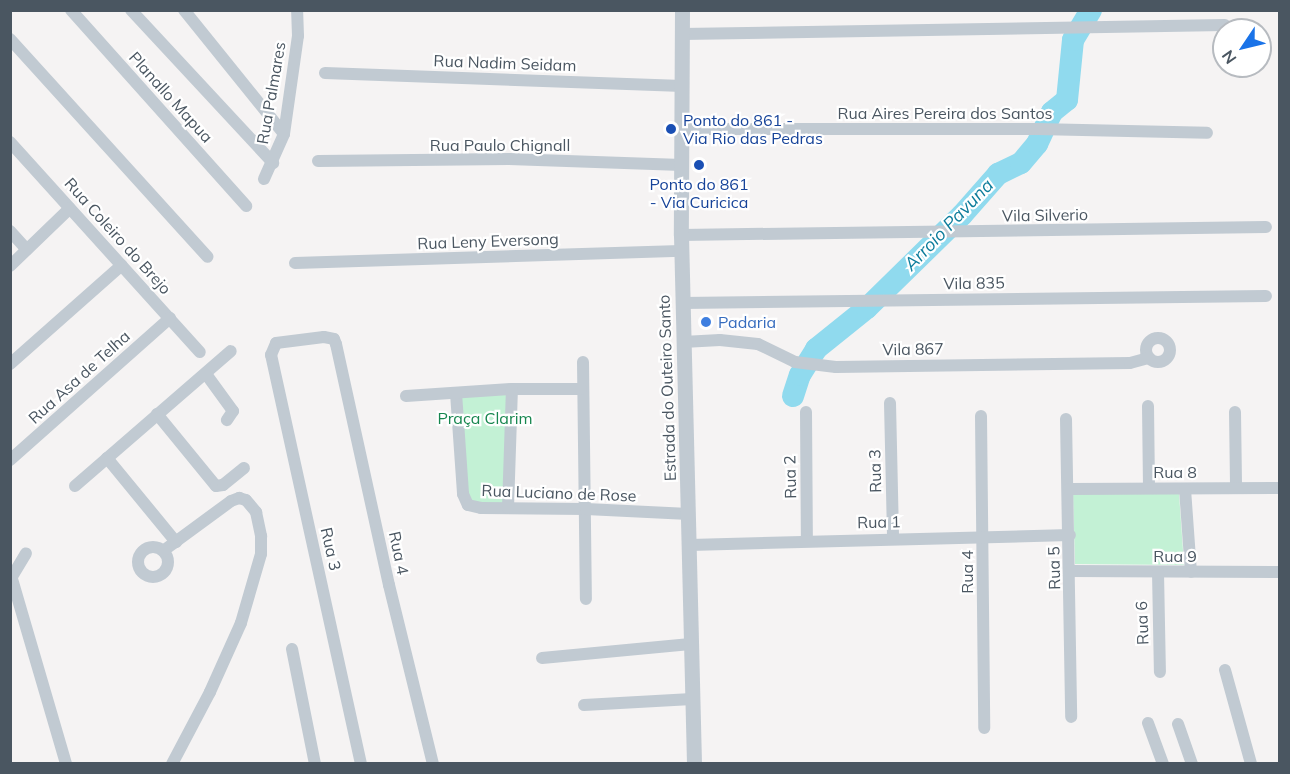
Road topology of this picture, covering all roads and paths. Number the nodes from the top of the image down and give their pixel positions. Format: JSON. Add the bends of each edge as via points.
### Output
{"nodes":[{"id":1,"x":71,"y":10,"type":"edge"},
{"id":2,"x":131,"y":10,"type":"edge"},
{"id":3,"x":184,"y":10,"type":"edge"},
{"id":4,"x":297,"y":10,"type":"edge"},
{"id":5,"x":682,"y":10,"type":"edge"},
{"id":6,"x":1212,"y":25,"type":"edge"},
{"id":7,"x":682,"y":34,"type":"junction"},
{"id":8,"x":10,"y":39,"type":"edge"},
{"id":9,"x":325,"y":73,"type":"dead end"},
{"id":10,"x":683,"y":86,"type":"junction"},
{"id":11,"x":682,"y":129,"type":"junction"},
{"id":12,"x":1208,"y":133,"type":"dead end"},
{"id":13,"x":284,"y":134,"type":"junction"},
{"id":14,"x":10,"y":142,"type":"edge"},
{"id":15,"x":318,"y":161,"type":"dead end"},
{"id":16,"x":273,"y":164,"type":"junction"},
{"id":17,"x":682,"y":165,"type":"junction"},
{"id":18,"x":264,"y":179,"type":"dead end"},
{"id":19,"x":246,"y":206,"type":"dead end"},
{"id":20,"x":70,"y":208,"type":"junction"},
{"id":21,"x":1266,"y":228,"type":"dead end"},
{"id":22,"x":10,"y":231,"type":"edge"},
{"id":23,"x":681,"y":235,"type":"junction"},
{"id":24,"x":27,"y":250,"type":"junction"},
{"id":25,"x":681,"y":252,"type":"junction"},
{"id":26,"x":208,"y":257,"type":"dead end"},
{"id":27,"x":295,"y":263,"type":"dead end"},
{"id":28,"x":122,"y":265,"type":"junction"},
{"id":29,"x":10,"y":266,"type":"edge"},
{"id":30,"x":1266,"y":296,"type":"dead end"},
{"id":31,"x":682,"y":303,"type":"junction"},
{"id":32,"x":170,"y":318,"type":"junction"},
{"id":33,"x":683,"y":342,"type":"junction"},
{"id":34,"x":276,"y":343,"type":"joint"},
{"id":35,"x":231,"y":351,"type":"dead end"},
{"id":36,"x":200,"y":352,"type":"dead end"},
{"id":37,"x":1149,"y":358,"type":"dead end"},
{"id":38,"x":583,"y":362,"type":"dead end"},
{"id":39,"x":10,"y":364,"type":"edge"},
{"id":40,"x":206,"y":374,"type":"junction"},
{"id":41,"x":512,"y":389,"type":"junction"},
{"id":42,"x":581,"y":389,"type":"junction"},
{"id":43,"x":456,"y":393,"type":"junction"},
{"id":44,"x":406,"y":396,"type":"dead end"},
{"id":45,"x":890,"y":403,"type":"dead end"},
{"id":46,"x":1148,"y":406,"type":"dead end"},
{"id":47,"x":806,"y":412,"type":"dead end"},
{"id":48,"x":1235,"y":412,"type":"dead end"},
{"id":49,"x":157,"y":414,"type":"junction"},
{"id":50,"x":981,"y":416,"type":"dead end"},
{"id":51,"x":1066,"y":419,"type":"dead end"},
{"id":52,"x":227,"y":420,"type":"dead end"},
{"id":53,"x":107,"y":458,"type":"junction"},
{"id":54,"x":10,"y":460,"type":"edge"},
{"id":55,"x":244,"y":468,"type":"dead end"},
{"id":56,"x":75,"y":486,"type":"dead end"},
{"id":57,"x":1149,"y":488,"type":"junction"},
{"id":58,"x":1236,"y":488,"type":"junction"},
{"id":59,"x":1280,"y":488,"type":"edge"},
{"id":60,"x":1069,"y":489,"type":"junction"},
{"id":61,"x":1185,"y":489,"type":"junction"},
{"id":62,"x":508,"y":508,"type":"junction"},
{"id":63,"x":586,"y":509,"type":"junction"},
{"id":64,"x":689,"y":514,"type":"junction"},
{"id":65,"x":1070,"y":535,"type":"junction"},
{"id":66,"x":893,"y":538,"type":"junction"},
{"id":67,"x":983,"y":538,"type":"junction"},
{"id":68,"x":807,"y":541,"type":"junction"},
{"id":69,"x":176,"y":542,"type":"junction"},
{"id":70,"x":690,"y":546,"type":"junction"},
{"id":71,"x":164,"y":551,"type":"dead end"},
{"id":72,"x":26,"y":553,"type":"dead end"},
{"id":73,"x":1071,"y":571,"type":"junction"},
{"id":74,"x":1158,"y":572,"type":"junction"},
{"id":75,"x":1191,"y":572,"type":"junction"},
{"id":76,"x":1280,"y":572,"type":"edge"},
{"id":77,"x":11,"y":579,"type":"edge"},
{"id":78,"x":586,"y":599,"type":"dead end"},
{"id":79,"x":690,"y":644,"type":"junction"},
{"id":80,"x":292,"y":649,"type":"dead end"},
{"id":81,"x":542,"y":658,"type":"dead end"},
{"id":82,"x":1225,"y":670,"type":"dead end"},
{"id":83,"x":1160,"y":672,"type":"dead end"},
{"id":84,"x":692,"y":699,"type":"junction"},
{"id":85,"x":584,"y":705,"type":"dead end"},
{"id":86,"x":1071,"y":717,"type":"dead end"},
{"id":87,"x":1149,"y":723,"type":"dead end"},
{"id":88,"x":1178,"y":724,"type":"dead end"},
{"id":89,"x":984,"y":728,"type":"dead end"},
{"id":90,"x":66,"y":764,"type":"edge"},
{"id":91,"x":172,"y":764,"type":"edge"},
{"id":92,"x":315,"y":764,"type":"edge"},
{"id":93,"x":361,"y":764,"type":"edge"},
{"id":94,"x":433,"y":764,"type":"edge"},
{"id":95,"x":694,"y":764,"type":"edge"},
{"id":96,"x":1163,"y":764,"type":"edge"},
{"id":97,"x":1192,"y":764,"type":"edge"},
{"id":98,"x":1251,"y":764,"type":"edge"}],
"edges":[{"from":1,"to":19,"type":"street","name":"Planallo Mapua"},
{"from":2,"to":16,"type":"street"},
{"from":3,"to":13,"type":"street"},
{"from":4,"to":13,"type":"street","name":"Rua Palmares","via":[[298,36]]},
{"from":5,"to":7,"type":"street","name":"Estrada do Outeiro Santo"},
{"from":6,"to":7,"type":"street"},
{"from":7,"to":10,"type":"street","name":"Estrada do Outeiro Santo"},
{"from":8,"to":26,"type":"street"},
{"from":9,"to":10,"type":"street","name":"Rua Nadim Seidam"},
{"from":10,"to":11,"type":"street","name":"Estrada do Outeiro Santo"},
{"from":11,"to":12,"type":"street","name":"Rua Aires Pereira dos Santos"},
{"from":11,"to":17,"type":"street","name":"Estrada do Outeiro Santo"},
{"from":13,"to":16,"type":"street","name":"Rua Palmares"},
{"from":14,"to":20,"type":"street","name":"Rua Coleiro do Brejo"},
{"from":15,"to":17,"type":"street","name":"Rua Paulo Chignall","via":[[509,159]]},
{"from":16,"to":18,"type":"street","name":"Rua Palmares"},
{"from":17,"to":23,"type":"street","name":"Estrada do Outeiro Santo"},
{"from":20,"to":24,"type":"street"},
{"from":20,"to":28,"type":"street","name":"Rua Coleiro do Brejo"},
{"from":21,"to":23,"type":"street","name":"Vila Silverio"},
{"from":22,"to":24,"type":"street"},
{"from":23,"to":25,"type":"street","name":"Estrada do Outeiro Santo"},
{"from":24,"to":29,"type":"street"},
{"from":25,"to":27,"type":"street","name":"Rua Leny Eversong"},
{"from":25,"to":31,"type":"street","name":"Estrada do Outeiro Santo"},
{"from":28,"to":32,"type":"street","name":"Rua Coleiro do Brejo"},
{"from":28,"to":39,"type":"street"},
{"from":30,"to":31,"type":"street","name":"Vila 835"},
{"from":31,"to":33,"type":"street","name":"Estrada do Outeiro Santo"},
{"from":32,"to":36,"type":"street","name":"Rua Coleiro do Brejo"},
{"from":32,"to":54,"type":"street","name":"Rua Asa de Telha"},
{"from":33,"to":37,"type":"street","name":"Vila 867","via":[[758,344],[795,362],[817,366],[1130,363]]},
{"from":33,"to":64,"type":"street","name":"Estrada do Outeiro Santo"},
{"from":34,"to":93,"type":"street","name":"Rua 3","via":[[271,355]]},
{"from":34,"to":94,"type":"street","name":"Rua 4","via":[[329,337],[338,349]]},
{"from":35,"to":40,"type":"street"},
{"from":38,"to":42,"type":"street"},
{"from":40,"to":49,"type":"street"},
{"from":40,"to":52,"type":"street","via":[[233,411]]},
{"from":41,"to":42,"type":"street"},
{"from":41,"to":43,"type":"street"},
{"from":41,"to":62,"type":"street"},
{"from":42,"to":63,"type":"street"},
{"from":43,"to":44,"type":"street"},
{"from":43,"to":62,"type":"street","name":"Rua Luciano de Rose","via":[[465,502],[481,508]]},
{"from":45,"to":66,"type":"street","name":"Rua 3"},
{"from":46,"to":57,"type":"street"},
{"from":47,"to":68,"type":"street","name":"Rua 2"},
{"from":48,"to":58,"type":"street"},
{"from":49,"to":53,"type":"street"},
{"from":49,"to":55,"type":"street","via":[[216,486]]},
{"from":50,"to":67,"type":"street","name":"Rua 4"},
{"from":51,"to":60,"type":"street","name":"Rua 5"},
{"from":53,"to":56,"type":"street"},
{"from":53,"to":69,"type":"street"},
{"from":57,"to":60,"type":"street","name":"Rua 8"},
{"from":57,"to":61,"type":"street","name":"Rua 8"},
{"from":58,"to":59,"type":"street","name":"Rua 8"},
{"from":58,"to":61,"type":"street","name":"Rua 8"},
{"from":60,"to":65,"type":"street","name":"Rua 5"},
{"from":61,"to":75,"type":"street"},
{"from":62,"to":63,"type":"street","name":"Rua Luciano de Rose"},
{"from":63,"to":64,"type":"street","name":"Rua Luciano de Rose"},
{"from":63,"to":78,"type":"street"},
{"from":64,"to":70,"type":"street","name":"Estrada do Outeiro Santo"},
{"from":65,"to":67,"type":"street","name":"Rua 1"},
{"from":65,"to":73,"type":"street","name":"Rua 5"},
{"from":66,"to":67,"type":"street","name":"Rua 1"},
{"from":66,"to":68,"type":"street","name":"Rua 1"},
{"from":67,"to":89,"type":"street","name":"Rua 4"},
{"from":68,"to":70,"type":"street","name":"Rua 1"},
{"from":69,"to":71,"type":"street"},
{"from":69,"to":91,"type":"street","via":[[239,498],[252,505],[261,536],[256,576],[241,623]]},
{"from":70,"to":79,"type":"street","name":"Estrada do Outeiro Santo"},
{"from":72,"to":77,"type":"street"},
{"from":73,"to":74,"type":"street","name":"Rua 9"},
{"from":73,"to":86,"type":"street","name":"Rua 5"},
{"from":74,"to":75,"type":"street","name":"Rua 9"},
{"from":74,"to":83,"type":"street","name":"Rua 6"},
{"from":75,"to":76,"type":"street","name":"Rua 9"},
{"from":77,"to":90,"type":"street"},
{"from":79,"to":81,"type":"street"},
{"from":79,"to":84,"type":"street","name":"Estrada do Outeiro Santo"},
{"from":80,"to":92,"type":"street"},
{"from":82,"to":98,"type":"street"},
{"from":84,"to":85,"type":"street"},
{"from":84,"to":95,"type":"street","name":"Estrada do Outeiro Santo"},
{"from":87,"to":96,"type":"street"},
{"from":88,"to":97,"type":"street"}]}
